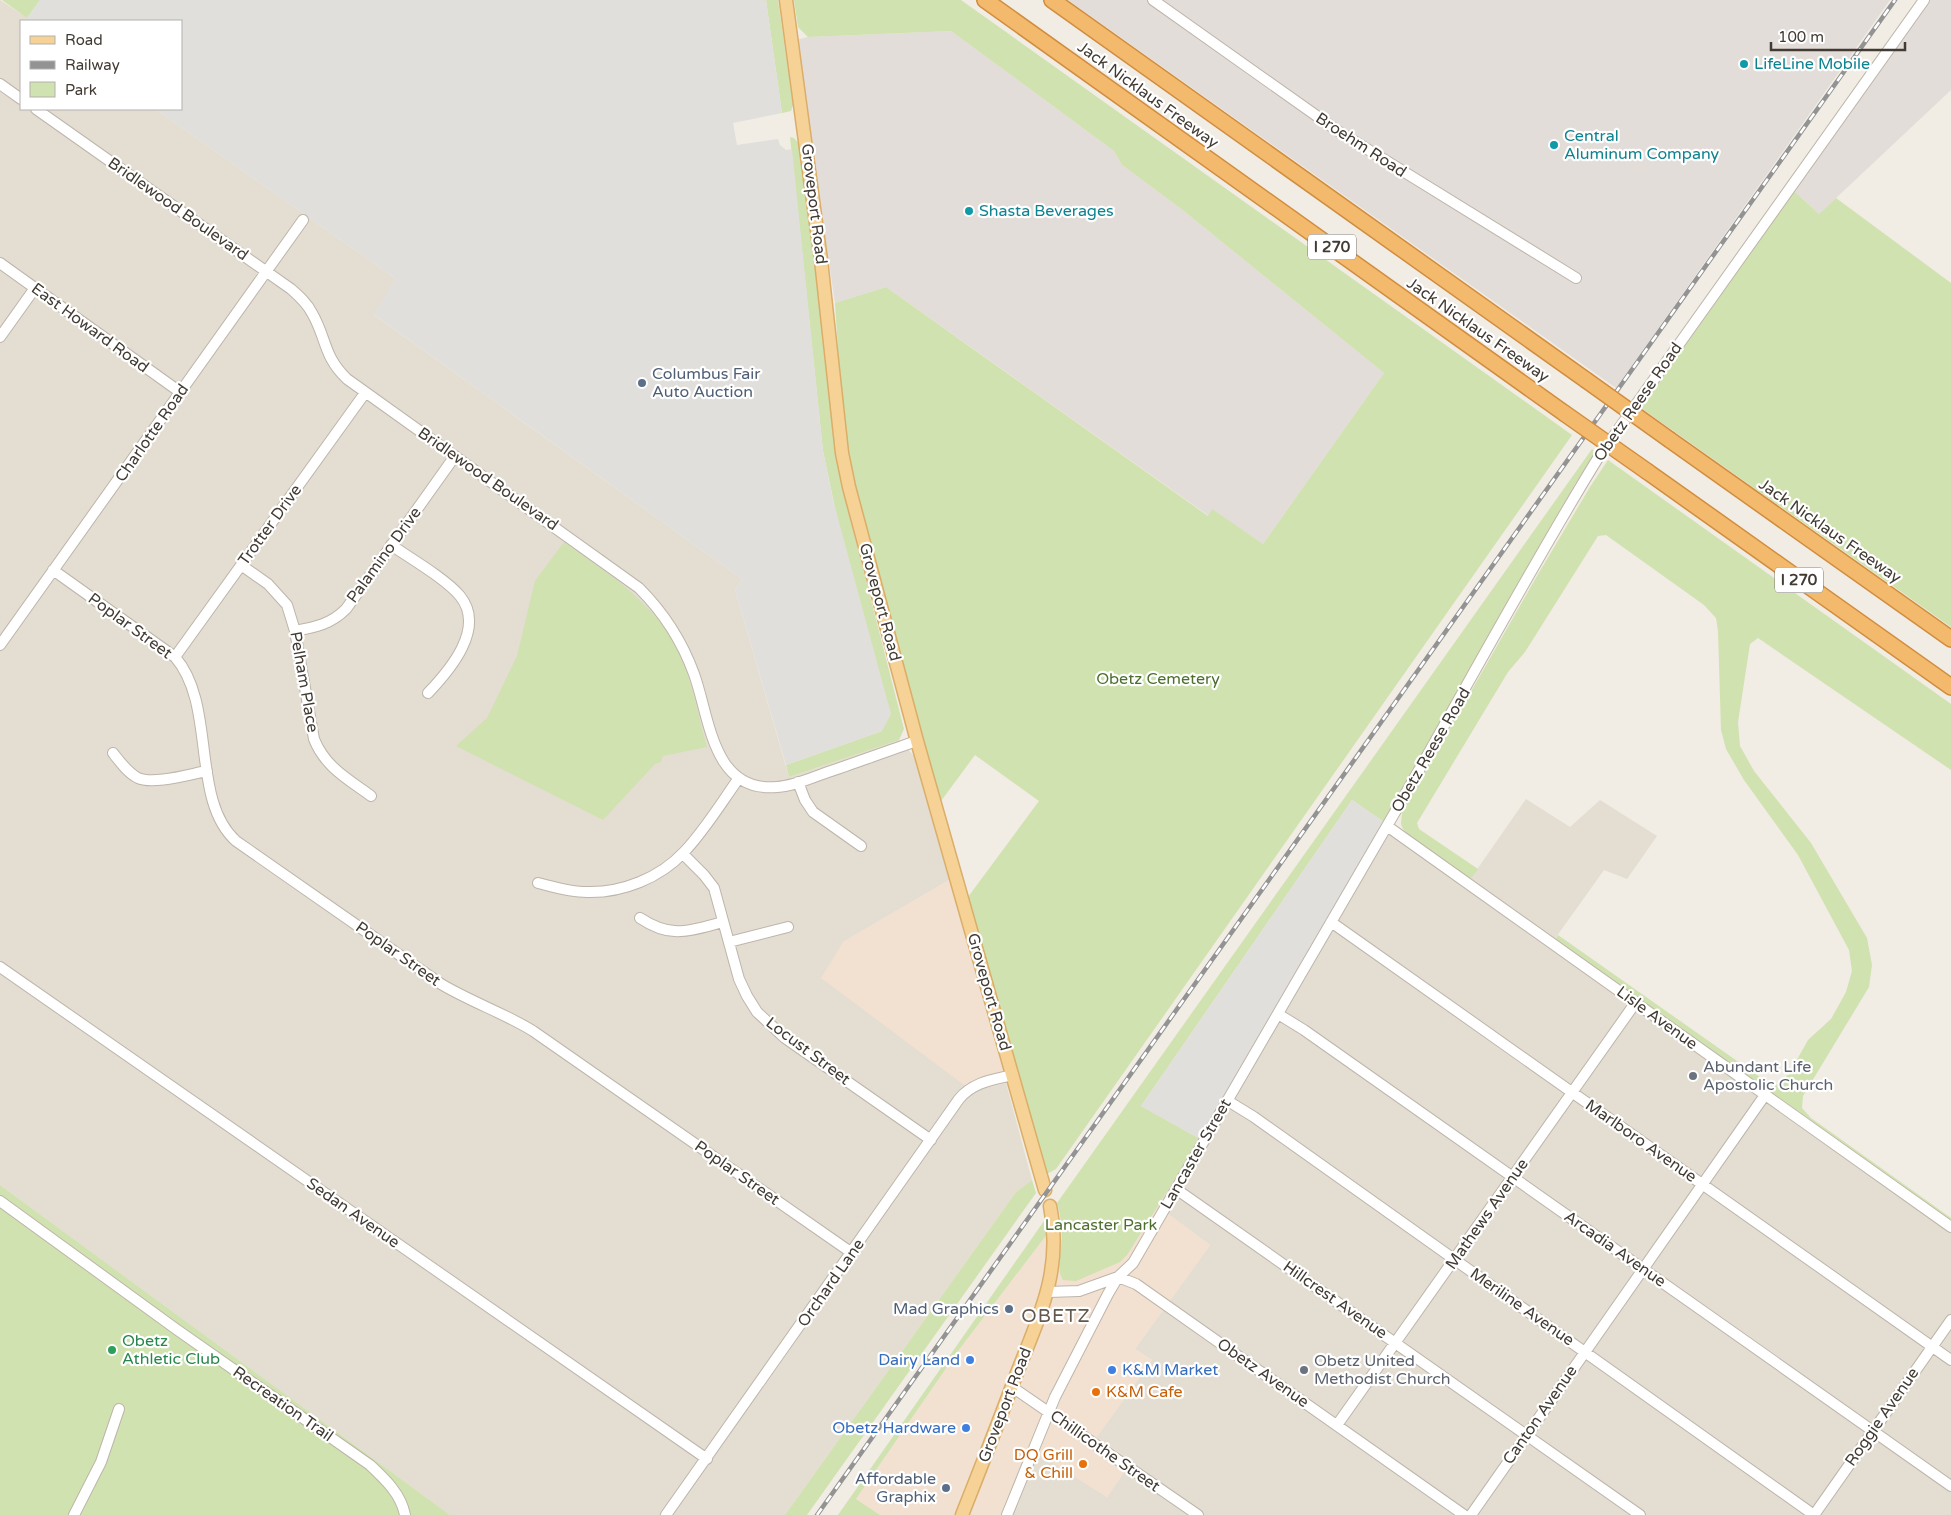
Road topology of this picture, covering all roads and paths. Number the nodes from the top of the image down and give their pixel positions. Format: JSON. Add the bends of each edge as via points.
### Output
{"nodes":[{"id":1,"x":786,"y":0,"type":"edge"},
{"id":2,"x":985,"y":0,"type":"edge"},
{"id":3,"x":1052,"y":0,"type":"edge"},
{"id":4,"x":1153,"y":0,"type":"edge"},
{"id":5,"x":1924,"y":0,"type":"edge"},
{"id":6,"x":0,"y":84,"type":"edge"},
{"id":7,"x":20,"y":97,"type":"edge"},
{"id":8,"x":37,"y":110,"type":"edge"},
{"id":9,"x":303,"y":220,"type":"dead end"},
{"id":10,"x":0,"y":263,"type":"edge"},
{"id":11,"x":266,"y":272,"type":"junction"},
{"id":12,"x":1576,"y":278,"type":"dead end"},
{"id":13,"x":35,"y":288,"type":"junction"},
{"id":14,"x":0,"y":337,"type":"edge"},
{"id":15,"x":180,"y":392,"type":"junction"},
{"id":16,"x":365,"y":393,"type":"junction"},
{"id":17,"x":455,"y":456,"type":"junction"},
{"id":18,"x":391,"y":545,"type":"junction"},
{"id":19,"x":241,"y":565,"type":"junction"},
{"id":20,"x":53,"y":570,"type":"junction"},
{"id":21,"x":295,"y":631,"type":"junction"},
{"id":22,"x":1951,"y":639,"type":"edge"},
{"id":23,"x":0,"y":645,"type":"edge"},
{"id":24,"x":175,"y":658,"type":"junction"},
{"id":25,"x":1951,"y":687,"type":"edge"},
{"id":26,"x":428,"y":693,"type":"dead end"},
{"id":27,"x":917,"y":740,"type":"junction"},
{"id":28,"x":113,"y":753,"type":"dead end"},
{"id":29,"x":207,"y":771,"type":"junction"},
{"id":30,"x":739,"y":778,"type":"junction"},
{"id":31,"x":798,"y":782,"type":"junction"},
{"id":32,"x":371,"y":796,"type":"dead end"},
{"id":33,"x":1387,"y":826,"type":"junction"},
{"id":34,"x":861,"y":846,"type":"dead end"},
{"id":35,"x":683,"y":854,"type":"junction"},
{"id":36,"x":538,"y":883,"type":"dead end"},
{"id":37,"x":640,"y":918,"type":"dead end"},
{"id":38,"x":723,"y":922,"type":"junction"},
{"id":39,"x":1330,"y":922,"type":"junction"},
{"id":40,"x":788,"y":927,"type":"dead end"},
{"id":41,"x":728,"y":942,"type":"junction"},
{"id":42,"x":0,"y":966,"type":"edge"},
{"id":43,"x":1636,"y":1002,"type":"junction"},
{"id":44,"x":1278,"y":1014,"type":"junction"},
{"id":45,"x":1013,"y":1075,"type":"junction"},
{"id":46,"x":1572,"y":1093,"type":"junction"},
{"id":47,"x":1765,"y":1095,"type":"junction"},
{"id":48,"x":1228,"y":1100,"type":"junction"},
{"id":49,"x":931,"y":1140,"type":"junction"},
{"id":50,"x":1513,"y":1177,"type":"junction"},
{"id":51,"x":1703,"y":1184,"type":"junction"},
{"id":52,"x":1176,"y":1189,"type":"junction"},
{"id":53,"x":1045,"y":1190,"type":"dead end"},
{"id":54,"x":0,"y":1201,"type":"edge"},
{"id":55,"x":1050,"y":1206,"type":"dead end"},
{"id":56,"x":1951,"y":1227,"type":"edge"},
{"id":57,"x":852,"y":1253,"type":"junction"},
{"id":58,"x":1455,"y":1259,"type":"junction"},
{"id":59,"x":1643,"y":1269,"type":"junction"},
{"id":60,"x":1118,"y":1277,"type":"junction"},
{"id":61,"x":1048,"y":1292,"type":"junction"},
{"id":62,"x":1951,"y":1320,"type":"edge"},
{"id":63,"x":1396,"y":1343,"type":"junction"},
{"id":64,"x":1932,"y":1346,"type":"junction"},
{"id":65,"x":1585,"y":1352,"type":"junction"},
{"id":66,"x":1951,"y":1360,"type":"edge"},
{"id":67,"x":1012,"y":1387,"type":"junction"},
{"id":68,"x":119,"y":1409,"type":"dead end"},
{"id":69,"x":1049,"y":1412,"type":"junction"},
{"id":70,"x":1337,"y":1425,"type":"junction"},
{"id":71,"x":1872,"y":1431,"type":"junction"},
{"id":72,"x":1525,"y":1435,"type":"junction"},
{"id":73,"x":707,"y":1459,"type":"junction"},
{"id":74,"x":1951,"y":1486,"type":"edge"},
{"id":75,"x":1011,"y":1513,"type":"edge"},
{"id":76,"x":74,"y":1515,"type":"edge"},
{"id":77,"x":405,"y":1515,"type":"edge"},
{"id":78,"x":666,"y":1515,"type":"edge"},
{"id":79,"x":962,"y":1515,"type":"edge"},
{"id":80,"x":1198,"y":1515,"type":"edge"},
{"id":81,"x":1464,"y":1515,"type":"edge"},
{"id":82,"x":1471,"y":1515,"type":"edge"},
{"id":83,"x":1640,"y":1515,"type":"edge"},
{"id":84,"x":1814,"y":1515,"type":"edge"}],
"edges":[{"from":1,"to":27,"type":"main road","name":"Groveport Road","via":[[821,260],[842,453]]},
{"from":2,"to":25,"type":"highway","name":"Jack Nicklaus Freeway","number":"I 270","bridge":true},
{"from":3,"to":22,"type":"highway","name":"Jack Nicklaus Freeway","number":"I 270","bridge":true},
{"from":4,"to":12,"type":"street","name":"Broehm Road","via":[[1338,131]]},
{"from":5,"to":33,"type":"street","name":"Obetz Reese Road","via":[[1598,458]]},
{"from":6,"to":7,"type":"street"},
{"from":8,"to":11,"type":"street","name":"Bridlewood Boulevard"},
{"from":9,"to":11,"type":"street","name":"Charlotte Road"},
{"from":10,"to":13,"type":"street","name":"East Howard Road"},
{"from":11,"to":15,"type":"street","name":"Charlotte Road"},
{"from":11,"to":16,"type":"street","name":"Bridlewood Boulevard","via":[[304,300],[320,328],[330,361],[346,380]]},
{"from":13,"to":14,"type":"street"},
{"from":13,"to":15,"type":"street","name":"East Howard Road"},
{"from":15,"to":20,"type":"street","name":"Charlotte Road"},
{"from":16,"to":17,"type":"street","name":"Bridlewood Boulevard"},
{"from":16,"to":19,"type":"street","name":"Trotter Drive"},
{"from":17,"to":18,"type":"street","name":"Palamino Drive"},
{"from":17,"to":30,"type":"street","name":"Bridlewood Boulevard","via":[[622,574],[654,603],[675,632],[694,674],[718,754]]},
{"from":18,"to":21,"type":"street","name":"Palamino Drive","via":[[339,615],[324,625]]},
{"from":18,"to":26,"type":"street","via":[[452,588],[468,612],[466,639],[448,672]]},
{"from":19,"to":21,"type":"street","name":"Pelham Place","via":[[282,598]]},
{"from":19,"to":24,"type":"street","name":"Trotter Drive"},
{"from":20,"to":23,"type":"street","name":"Charlotte Road"},
{"from":20,"to":24,"type":"street","name":"Poplar Street"},
{"from":21,"to":32,"type":"street","name":"Pelham Place","via":[[318,749],[331,767]]},
{"from":24,"to":29,"type":"street","name":"Poplar Street","via":[[191,685]]},
{"from":27,"to":31,"type":"street","name":"Bridlewood Boulevard"},
{"from":27,"to":45,"type":"main road","name":"Groveport Road"},
{"from":28,"to":29,"type":"street","via":[[138,778],[150,780]]},
{"from":29,"to":57,"type":"street","name":"Poplar Street","via":[[221,824],[236,841],[441,984],[533,1031]]},
{"from":30,"to":31,"type":"street","name":"Bridlewood Boulevard","via":[[763,787]]},
{"from":30,"to":35,"type":"street"},
{"from":31,"to":34,"type":"street","via":[[813,812]]},
{"from":33,"to":39,"type":"street","name":"Lancaster Street"},
{"from":33,"to":43,"type":"street","name":"Lisle Avenue"},
{"from":35,"to":36,"type":"street","via":[[646,879],[619,889],[585,892]]},
{"from":35,"to":38,"type":"street","name":"Locust Street","via":[[714,888]]},
{"from":37,"to":38,"type":"street","via":[[662,930],[675,932]]},
{"from":38,"to":41,"type":"street","name":"Locust Street"},
{"from":39,"to":44,"type":"street","name":"Lancaster Street"},
{"from":39,"to":46,"type":"street","name":"Marlboro Avenue"},
{"from":40,"to":41,"type":"street"},
{"from":41,"to":49,"type":"street","name":"Locust Street","via":[[747,996],[771,1026]]},
{"from":42,"to":73,"type":"street","name":"Sedan Avenue"},
{"from":43,"to":46,"type":"street","name":"Mathews Avenue"},
{"from":43,"to":47,"type":"street","name":"Lisle Avenue"},
{"from":44,"to":48,"type":"street","name":"Lancaster Street"},
{"from":44,"to":50,"type":"street","name":"Arcadia Avenue"},
{"from":45,"to":49,"type":"street","name":"Orchard Lane","via":[[977,1084],[967,1090]]},
{"from":45,"to":53,"type":"main road","name":"Groveport Road"},
{"from":46,"to":50,"type":"street","name":"Mathews Avenue"},
{"from":46,"to":51,"type":"street","name":"Marlboro Avenue"},
{"from":47,"to":51,"type":"street","name":"Canton Avenue"},
{"from":47,"to":56,"type":"street","name":"Lisle Avenue"},
{"from":48,"to":52,"type":"street","name":"Lancaster Street"},
{"from":48,"to":58,"type":"street","name":"Meriline Avenue"},
{"from":49,"to":57,"type":"street","name":"Orchard Lane"},
{"from":50,"to":58,"type":"street","name":"Mathews Avenue"},
{"from":50,"to":59,"type":"street","name":"Arcadia Avenue"},
{"from":51,"to":59,"type":"street","name":"Canton Avenue"},
{"from":51,"to":64,"type":"street","name":"Marlboro Avenue"},
{"from":52,"to":60,"type":"street","name":"Lancaster Street","via":[[1132,1263]]},
{"from":52,"to":63,"type":"street","name":"Hillcrest Avenue"},
{"from":54,"to":77,"type":"street","name":"Recreation Trail","via":[[370,1465],[392,1487]]},
{"from":55,"to":61,"type":"main road","name":"Groveport Road","via":[[1055,1243]]},
{"from":57,"to":73,"type":"street","name":"Orchard Lane"},
{"from":58,"to":63,"type":"street","name":"Mathews Avenue"},
{"from":58,"to":65,"type":"street","name":"Meriline Avenue"},
{"from":59,"to":65,"type":"street","name":"Canton Avenue"},
{"from":59,"to":71,"type":"street","name":"Arcadia Avenue"},
{"from":60,"to":61,"type":"street","via":[[1079,1291]]},
{"from":60,"to":69,"type":"street","name":"Lancaster Street"},
{"from":60,"to":70,"type":"street","name":"Obetz Avenue","via":[[1136,1284]]},
{"from":61,"to":67,"type":"main road","name":"Groveport Road"},
{"from":62,"to":64,"type":"street","name":"Roggie Avenue"},
{"from":63,"to":70,"type":"street","name":"Mathews Avenue"},
{"from":63,"to":72,"type":"street","name":"Hillcrest Avenue"},
{"from":64,"to":66,"type":"street","name":"Marlboro Avenue"},
{"from":64,"to":71,"type":"street","name":"Roggie Avenue"},
{"from":65,"to":72,"type":"street","name":"Canton Avenue"},
{"from":65,"to":84,"type":"street","name":"Meriline Avenue"},
{"from":67,"to":69,"type":"street","name":"Chillicothe Street"},
{"from":67,"to":79,"type":"main road","name":"Groveport Road"},
{"from":68,"to":76,"type":"street","via":[[101,1462]]},
{"from":69,"to":75,"type":"street","name":"Lancaster Street"},
{"from":69,"to":80,"type":"street","name":"Chillicothe Street"},
{"from":70,"to":81,"type":"street","name":"Obetz Avenue"},
{"from":71,"to":74,"type":"street","name":"Arcadia Avenue"},
{"from":71,"to":84,"type":"street","name":"Roggie Avenue"},
{"from":72,"to":82,"type":"street","name":"Canton Avenue"},
{"from":72,"to":83,"type":"street","name":"Hillcrest Avenue"},
{"from":73,"to":78,"type":"street","name":"Orchard Lane"}]}
